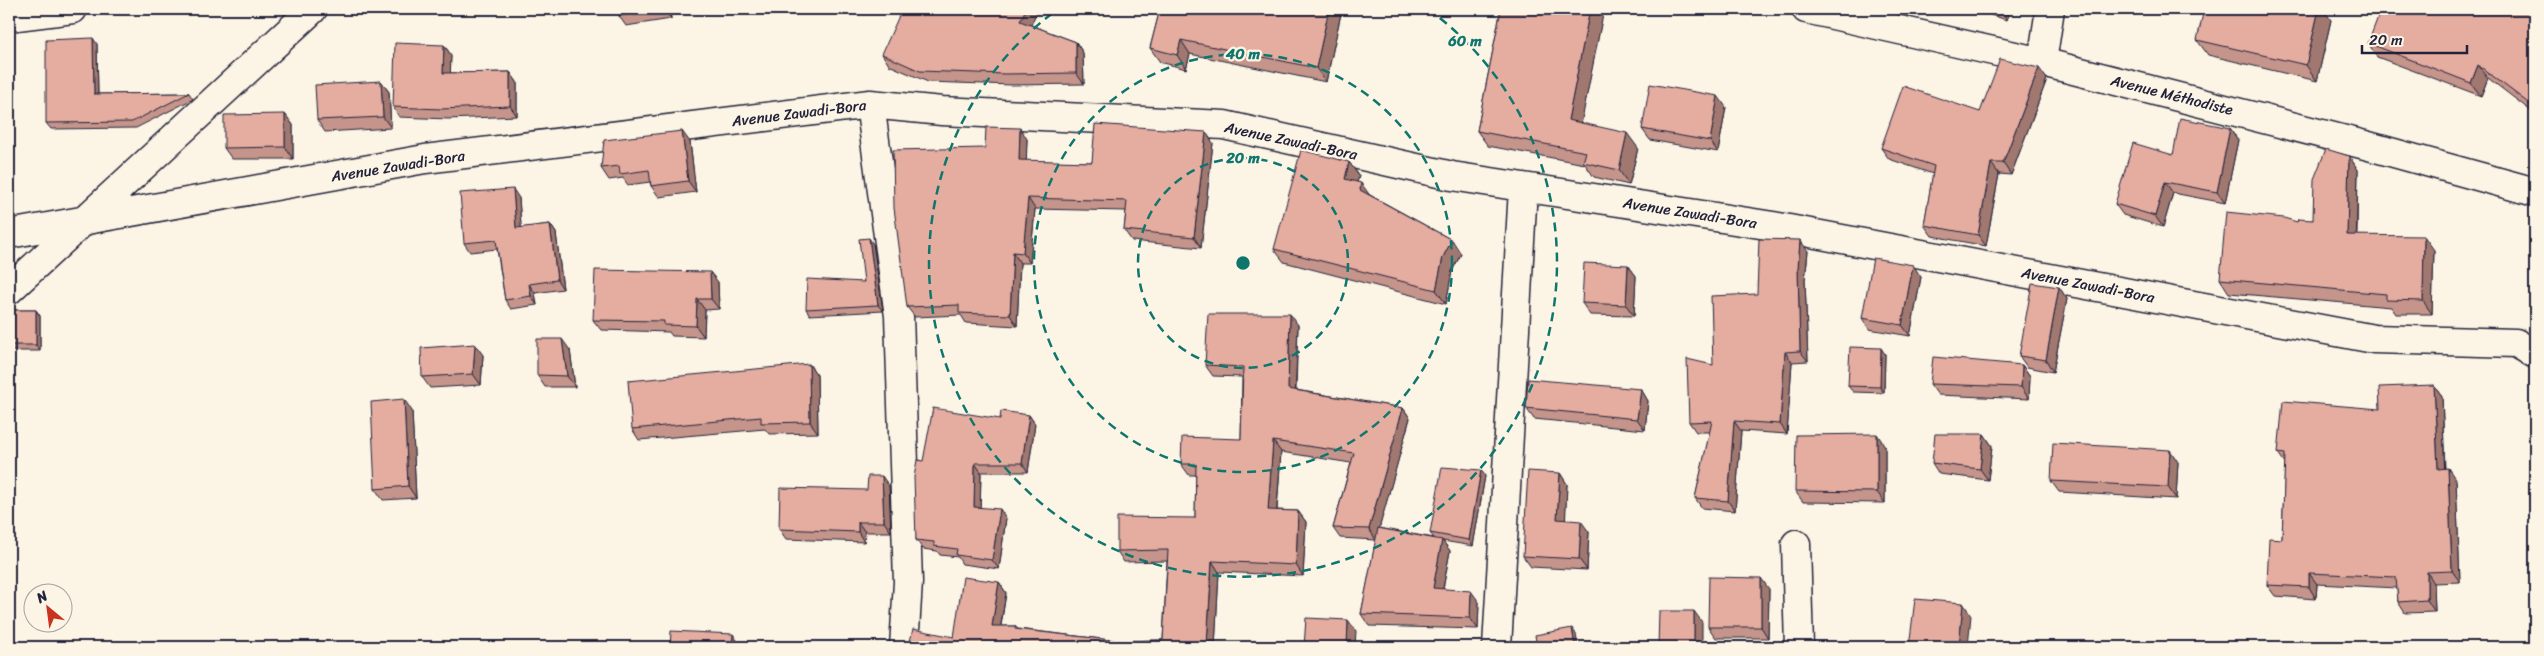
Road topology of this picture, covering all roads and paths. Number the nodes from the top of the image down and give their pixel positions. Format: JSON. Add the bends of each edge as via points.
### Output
{"nodes":[{"id":1,"x":73,"y":9,"type":"edge"},
{"id":2,"x":1806,"y":9,"type":"edge"},
{"id":3,"x":2050,"y":9,"type":"edge"},
{"id":4,"x":304,"y":10,"type":"edge"},
{"id":5,"x":9,"y":17,"type":"edge"},
{"id":6,"x":2042,"y":62,"type":"junction"},
{"id":7,"x":870,"y":104,"type":"junction"},
{"id":8,"x":1523,"y":188,"type":"junction"},
{"id":9,"x":2535,"y":192,"type":"edge"},
{"id":10,"x":86,"y":220,"type":"junction"},
{"id":11,"x":9,"y":234,"type":"edge"},
{"id":12,"x":9,"y":290,"type":"edge"},
{"id":13,"x":2535,"y":354,"type":"edge"},
{"id":14,"x":1796,"y":544,"type":"dead end"},
{"id":15,"x":904,"y":647,"type":"edge"},
{"id":16,"x":1498,"y":647,"type":"edge"},
{"id":17,"x":1799,"y":647,"type":"edge"}],
"edges":[{"from":1,"to":5,"type":"street"},
{"from":2,"to":6,"type":"street","name":"Avenue Méthodiste"},
{"from":3,"to":6,"type":"street"},
{"from":4,"to":10,"type":"street"},
{"from":6,"to":9,"type":"street","name":"Avenue Méthodiste"},
{"from":7,"to":8,"type":"street","name":"Avenue Zawadi-Bora","via":[[942,111],[1224,125],[1452,176]]},
{"from":7,"to":10,"type":"street","name":"Avenue Zawadi-Bora","via":[[425,159]]},
{"from":7,"to":15,"type":"street","via":[[899,316],[908,582]]},
{"from":8,"to":13,"type":"street","name":"Avenue Zawadi-Bora","via":[[1773,226],[2374,339],[2516,343]]},
{"from":8,"to":16,"type":"street"},
{"from":10,"to":11,"type":"street","name":"Avenue Zawadi-Bora"},
{"from":10,"to":12,"type":"street"},
{"from":14,"to":17,"type":"street"}]}
